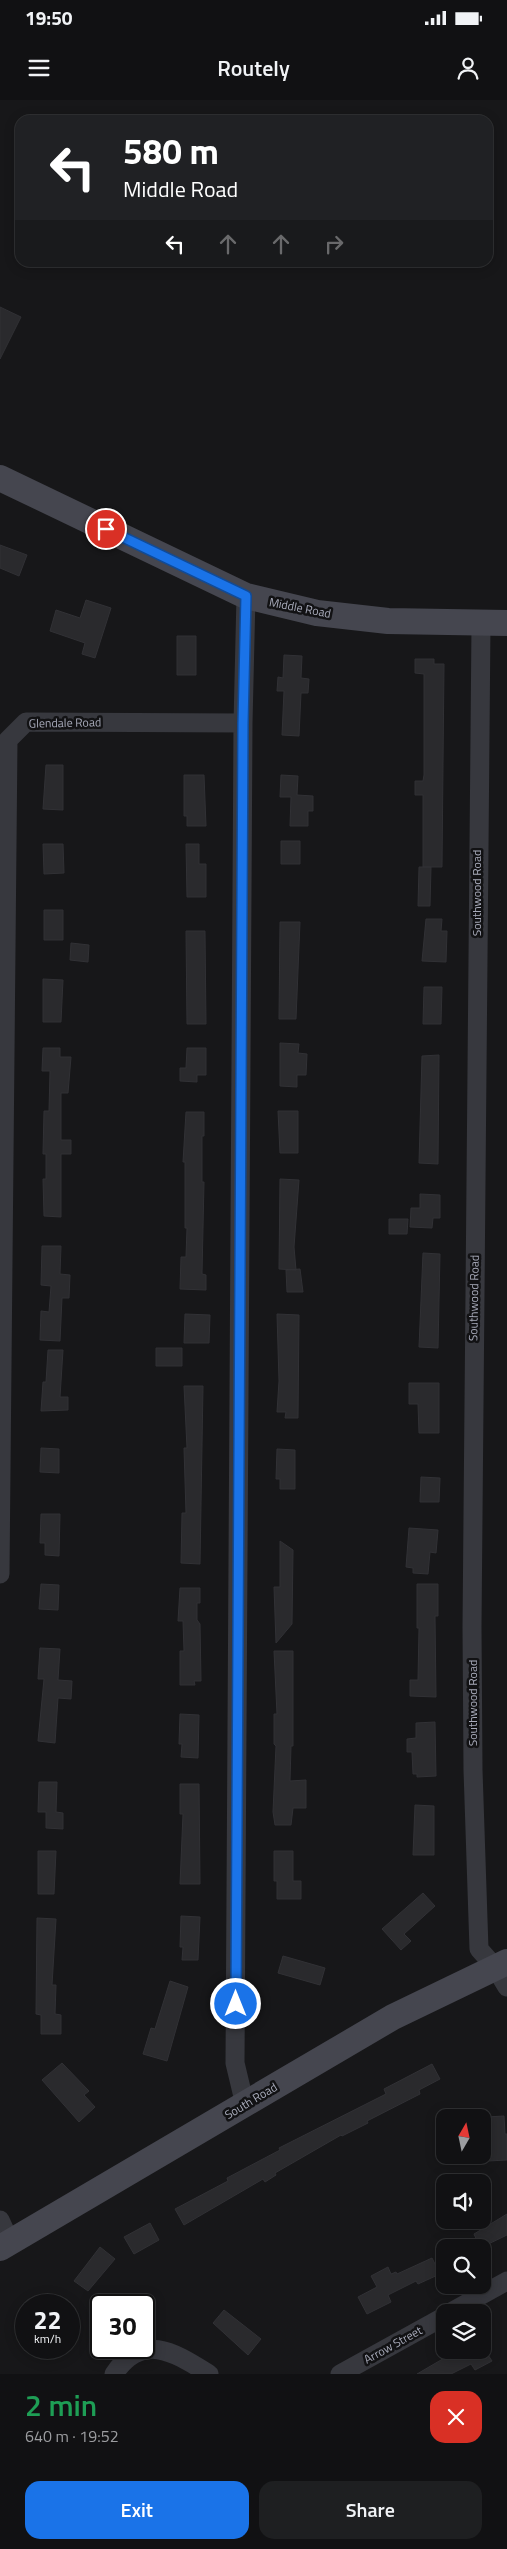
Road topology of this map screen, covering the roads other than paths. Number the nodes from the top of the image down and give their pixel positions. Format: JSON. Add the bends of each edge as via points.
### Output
{"nodes":[{"id":1,"x":0,"y":478,"type":"edge"},
{"id":2,"x":246,"y":596,"type":"junction"},
{"id":3,"x":507,"y":623,"type":"edge"},
{"id":4,"x":481,"y":624,"type":"junction"},
{"id":5,"x":243,"y":723,"type":"junction"},
{"id":6,"x":0,"y":1574,"type":"edge"},
{"id":7,"x":503,"y":1972,"type":"edge"},
{"id":8,"x":245,"y":2105,"type":"junction"},
{"id":9,"x":3,"y":2237,"type":"edge"},
{"id":10,"x":507,"y":2281,"type":"edge"},
{"id":11,"x":465,"y":2304,"type":"edge"},
{"id":12,"x":436,"y":2321,"type":"edge"},
{"id":13,"x":114,"y":2374,"type":"edge"},
{"id":14,"x":209,"y":2374,"type":"edge"},
{"id":15,"x":340,"y":2374,"type":"edge"}],
"edges":[{"from":1,"to":2,"type":"main road","name":"Middle Road"},
{"from":2,"to":4,"type":"main road","name":"Middle Road","via":[[317,613],[388,621]]},
{"from":2,"to":5,"type":"street"},
{"from":3,"to":4,"type":"main road","name":"Middle Road"},
{"from":4,"to":7,"type":"street","name":"Southwood Road","via":[[473,1392],[473,1761],[480,1950]]},
{"from":5,"to":6,"type":"street","name":"Glendale Road","via":[[26,722],[8,740]]},
{"from":5,"to":8,"type":"street","via":[[235,2063]]},
{"from":7,"to":8,"type":"main road","name":"South Road","via":[[393,2017]]},
{"from":8,"to":9,"type":"main road","name":"South Road"},
{"from":10,"to":11,"type":"street"},
{"from":12,"to":15,"type":"street","name":"Arrow Street"},
{"from":13,"to":14,"type":"street","via":[[135,2352],[155,2348],[176,2354]]}]}
